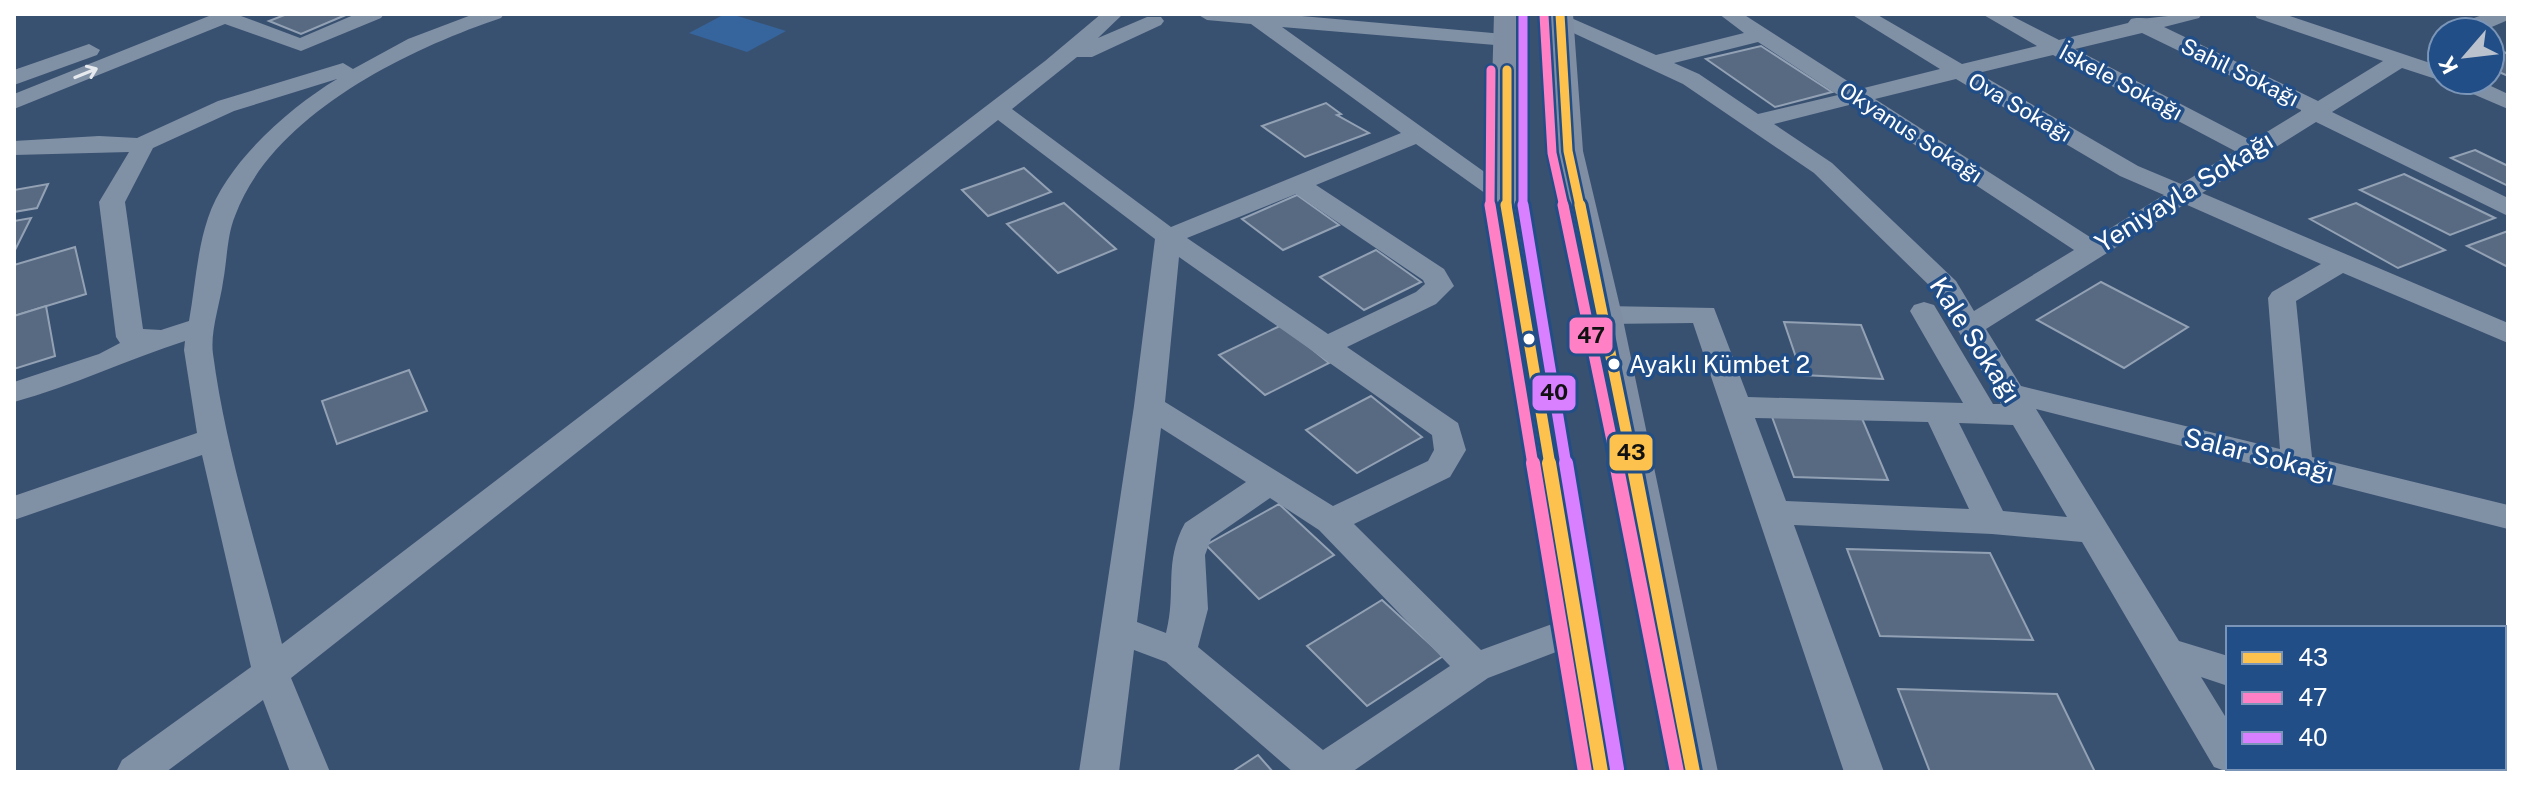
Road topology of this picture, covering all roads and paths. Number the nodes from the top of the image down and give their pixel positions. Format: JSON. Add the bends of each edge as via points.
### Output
{"nodes":[{"id":1,"x":180,"y":14,"type":"edge"},
{"id":2,"x":374,"y":14,"type":"edge"},
{"id":3,"x":389,"y":14,"type":"edge"},
{"id":4,"x":1114,"y":14,"type":"edge"},
{"id":5,"x":1207,"y":14,"type":"edge"},
{"id":6,"x":1729,"y":14,"type":"edge"},
{"id":7,"x":1861,"y":14,"type":"edge"},
{"id":8,"x":1992,"y":14,"type":"edge"},
{"id":9,"x":2119,"y":14,"type":"edge"},
{"id":10,"x":2192,"y":14,"type":"edge"},
{"id":11,"x":2264,"y":14,"type":"edge"},
{"id":12,"x":228,"y":16,"type":"edge"},
{"id":13,"x":484,"y":16,"type":"edge"},
{"id":14,"x":1560,"y":17,"type":"edge"},
{"id":15,"x":1162,"y":18,"type":"edge"},
{"id":16,"x":1256,"y":18,"type":"junction"},
{"id":17,"x":2144,"y":26,"type":"junction"},
{"id":18,"x":1507,"y":27,"type":"edge"},
{"id":19,"x":1761,"y":35,"type":"junction"},
{"id":20,"x":2057,"y":48,"type":"junction"},
{"id":21,"x":300,"y":53,"type":"junction"},
{"id":22,"x":2426,"y":54,"type":"edge"},
{"id":23,"x":1653,"y":62,"type":"junction"},
{"id":24,"x":2407,"y":62,"type":"junction"},
{"id":25,"x":1053,"y":66,"type":"junction"},
{"id":26,"x":2426,"y":69,"type":"edge"},
{"id":27,"x":1957,"y":70,"type":"junction"},
{"id":28,"x":351,"y":73,"type":"junction"},
{"id":29,"x":14,"y":78,"type":"edge"},
{"id":30,"x":1854,"y":95,"type":"junction"},
{"id":31,"x":14,"y":102,"type":"edge"},
{"id":32,"x":226,"y":106,"type":"junction"},
{"id":33,"x":998,"y":109,"type":"junction"},
{"id":34,"x":2315,"y":110,"type":"junction"},
{"id":35,"x":1754,"y":122,"type":"junction"},
{"id":36,"x":1419,"y":134,"type":"junction"},
{"id":37,"x":140,"y":145,"type":"junction"},
{"id":38,"x":14,"y":148,"type":"edge"},
{"id":39,"x":2251,"y":150,"type":"junction"},
{"id":40,"x":1298,"y":184,"type":"junction"},
{"id":41,"x":2184,"y":192,"type":"junction"},
{"id":42,"x":1505,"y":196,"type":"junction"},
{"id":43,"x":2508,"y":208,"type":"edge"},
{"id":44,"x":1168,"y":237,"type":"junction"},
{"id":45,"x":2092,"y":250,"type":"junction"},
{"id":46,"x":2343,"y":262,"type":"junction"},
{"id":47,"x":1924,"y":311,"type":"dead end"},
{"id":48,"x":1604,"y":315,"type":"junction"},
{"id":49,"x":1970,"y":326,"type":"junction"},
{"id":50,"x":201,"y":327,"type":"junction"},
{"id":51,"x":2508,"y":334,"type":"edge"},
{"id":52,"x":150,"y":340,"type":"junction"},
{"id":53,"x":1326,"y":346,"type":"junction"},
{"id":54,"x":14,"y":392,"type":"edge"},
{"id":55,"x":2017,"y":404,"type":"junction"},
{"id":56,"x":1149,"y":406,"type":"junction"},
{"id":57,"x":1737,"y":407,"type":"junction"},
{"id":58,"x":1939,"y":414,"type":"junction"},
{"id":59,"x":1984,"y":414,"type":"junction"},
{"id":60,"x":214,"y":439,"type":"junction"},
{"id":61,"x":2297,"y":465,"type":"junction"},
{"id":62,"x":1270,"y":482,"type":"junction"},
{"id":63,"x":14,"y":508,"type":"edge"},
{"id":64,"x":1774,"y":512,"type":"junction"},
{"id":65,"x":2508,"y":517,"type":"edge"},
{"id":66,"x":1331,"y":521,"type":"junction"},
{"id":67,"x":1992,"y":522,"type":"junction"},
{"id":68,"x":2093,"y":531,"type":"junction"},
{"id":69,"x":1577,"y":629,"type":"junction"},
{"id":70,"x":1118,"y":630,"type":"junction"},
{"id":71,"x":1179,"y":652,"type":"junction"},
{"id":72,"x":2166,"y":652,"type":"junction"},
{"id":73,"x":1475,"y":668,"type":"junction"},
{"id":74,"x":2226,"y":670,"type":"edge"},
{"id":75,"x":271,"y":673,"type":"junction"},
{"id":76,"x":2226,"y":752,"type":"edge"},
{"id":77,"x":136,"y":772,"type":"edge"},
{"id":78,"x":310,"y":772,"type":"edge"},
{"id":79,"x":1099,"y":772,"type":"edge"},
{"id":80,"x":1321,"y":772,"type":"edge"},
{"id":81,"x":1601,"y":772,"type":"edge"},
{"id":82,"x":1693,"y":772,"type":"edge"},
{"id":83,"x":1864,"y":772,"type":"edge"}],
"edges":[{"from":1,"to":29,"type":"street"},
{"from":2,"to":12,"type":"street","via":[[301,45]]},
{"from":3,"to":21,"type":"street"},
{"from":4,"to":15,"type":"street","via":[[1134,22]]},
{"from":4,"to":25,"type":"street"},
{"from":5,"to":16,"type":"street"},
{"from":6,"to":19,"type":"street","name":"Okyanus Sokağı"},
{"from":7,"to":27,"type":"street","name":"Ova Sokağı"},
{"from":8,"to":20,"type":"street","name":"İskele Sokağı"},
{"from":9,"to":17,"type":"street","name":"Sahil Sokağı"},
{"from":10,"to":17,"type":"street"},
{"from":11,"to":24,"type":"street"},
{"from":31,"to":12,"type":"street","one_way":true},
{"from":13,"to":28,"type":"street"},
{"from":14,"to":23,"type":"street","name":"Kale Sokağı"},
{"from":14,"to":48,"type":"main road","via":[[1568,151]]},
{"from":15,"to":25,"type":"street"},
{"from":16,"to":18,"type":"street"},
{"from":16,"to":36,"type":"street"},
{"from":17,"to":20,"type":"street"},
{"from":17,"to":34,"type":"street","name":"Sahil Sokağı"},
{"from":18,"to":42,"type":"main road"},
{"from":19,"to":23,"type":"street"},
{"from":19,"to":30,"type":"street","name":"Okyanus Sokağı"},
{"from":20,"to":27,"type":"street"},
{"from":20,"to":39,"type":"street","name":"İskele Sokağı"},
{"from":21,"to":28,"type":"street"},
{"from":21,"to":32,"type":"street","via":[[239,91]]},
{"from":22,"to":24,"type":"street","name":"Yeniyayla Sokağı"},
{"from":23,"to":35,"type":"street","name":"Kale Sokağı","via":[[1691,79]]},
{"from":24,"to":26,"type":"street"},
{"from":24,"to":34,"type":"street","name":"Yeniyayla Sokağı"},
{"from":25,"to":33,"type":"street"},
{"from":27,"to":30,"type":"street"},
{"from":27,"to":41,"type":"street","name":"Ova Sokağı","via":[[2129,171]]},
{"from":28,"to":32,"type":"street"},
{"from":28,"to":50,"type":"street","via":[[268,145],[238,182],[221,217]]},
{"from":30,"to":35,"type":"street"},
{"from":30,"to":45,"type":"street","name":"Okyanus Sokağı"},
{"from":32,"to":37,"type":"street"},
{"from":33,"to":44,"type":"street"},
{"from":33,"to":75,"type":"street"},
{"from":34,"to":39,"type":"street","name":"Yeniyayla Sokağı"},
{"from":34,"to":43,"type":"street","name":"Sahil Sokağı"},
{"from":35,"to":49,"type":"street","name":"Kale Sokağı","via":[[1823,168],[1946,287]]},
{"from":36,"to":40,"type":"street"},
{"from":36,"to":42,"type":"street"},
{"from":37,"to":38,"type":"street"},
{"from":37,"to":52,"type":"street","via":[[112,202],[130,337]]},
{"from":39,"to":41,"type":"street","name":"Yeniyayla Sokağı"},
{"from":40,"to":44,"type":"street"},
{"from":40,"to":53,"type":"street","via":[[1434,275],[1440,286],[1426,298]]},
{"from":41,"to":45,"type":"street","name":"Yeniyayla Sokağı"},
{"from":41,"to":46,"type":"street","name":"Ova Sokağı"},
{"from":42,"to":69,"type":"main road"},
{"from":44,"to":53,"type":"street"},
{"from":44,"to":56,"type":"street"},
{"from":45,"to":49,"type":"street","name":"Yeniyayla Sokağı"},
{"from":46,"to":51,"type":"street","name":"Ova Sokağı"},
{"from":46,"to":61,"type":"street","via":[[2282,298]]},
{"from":47,"to":59,"type":"street"},
{"from":48,"to":57,"type":"street","via":[[1704,314]]},
{"from":48,"to":82,"type":"main road"},
{"from":49,"to":55,"type":"street","name":"Kale Sokağı"},
{"from":50,"to":52,"type":"street"},
{"from":50,"to":60,"type":"street","via":[[198,350]]},
{"from":52,"to":54,"type":"street","via":[[109,361]]},
{"from":53,"to":66,"type":"street","via":[[1447,430],[1451,440],[1439,469]]},
{"from":55,"to":59,"type":"street","name":"Salar Sokağı"},
{"from":55,"to":61,"type":"street","name":"Salar Sokağı"},
{"from":55,"to":68,"type":"street","name":"Kale Sokağı"},
{"from":56,"to":62,"type":"street"},
{"from":56,"to":70,"type":"street"},
{"from":57,"to":58,"type":"street","name":"Salar Sokağı"},
{"from":57,"to":64,"type":"street"},
{"from":58,"to":59,"type":"street","name":"Salar Sokağı"},
{"from":58,"to":67,"type":"street"},
{"from":60,"to":63,"type":"street"},
{"from":60,"to":75,"type":"street"},
{"from":61,"to":65,"type":"street","name":"Salar Sokağı"},
{"from":62,"to":66,"type":"street"},
{"from":62,"to":71,"type":"street","via":[[1197,532],[1188,555],[1190,609]]},
{"from":64,"to":67,"type":"street"},
{"from":64,"to":83,"type":"street"},
{"from":66,"to":73,"type":"street"},
{"from":67,"to":68,"type":"street"},
{"from":68,"to":72,"type":"street","name":"Kale Sokağı"},
{"from":69,"to":73,"type":"street"},
{"from":69,"to":81,"type":"main road"},
{"from":70,"to":71,"type":"street"},
{"from":70,"to":79,"type":"street"},
{"from":71,"to":80,"type":"street"},
{"from":72,"to":74,"type":"street"},
{"from":72,"to":76,"type":"street","name":"Kale Sokağı"},
{"from":73,"to":80,"type":"street"},
{"from":75,"to":77,"type":"street"},
{"from":75,"to":78,"type":"street"}]}
